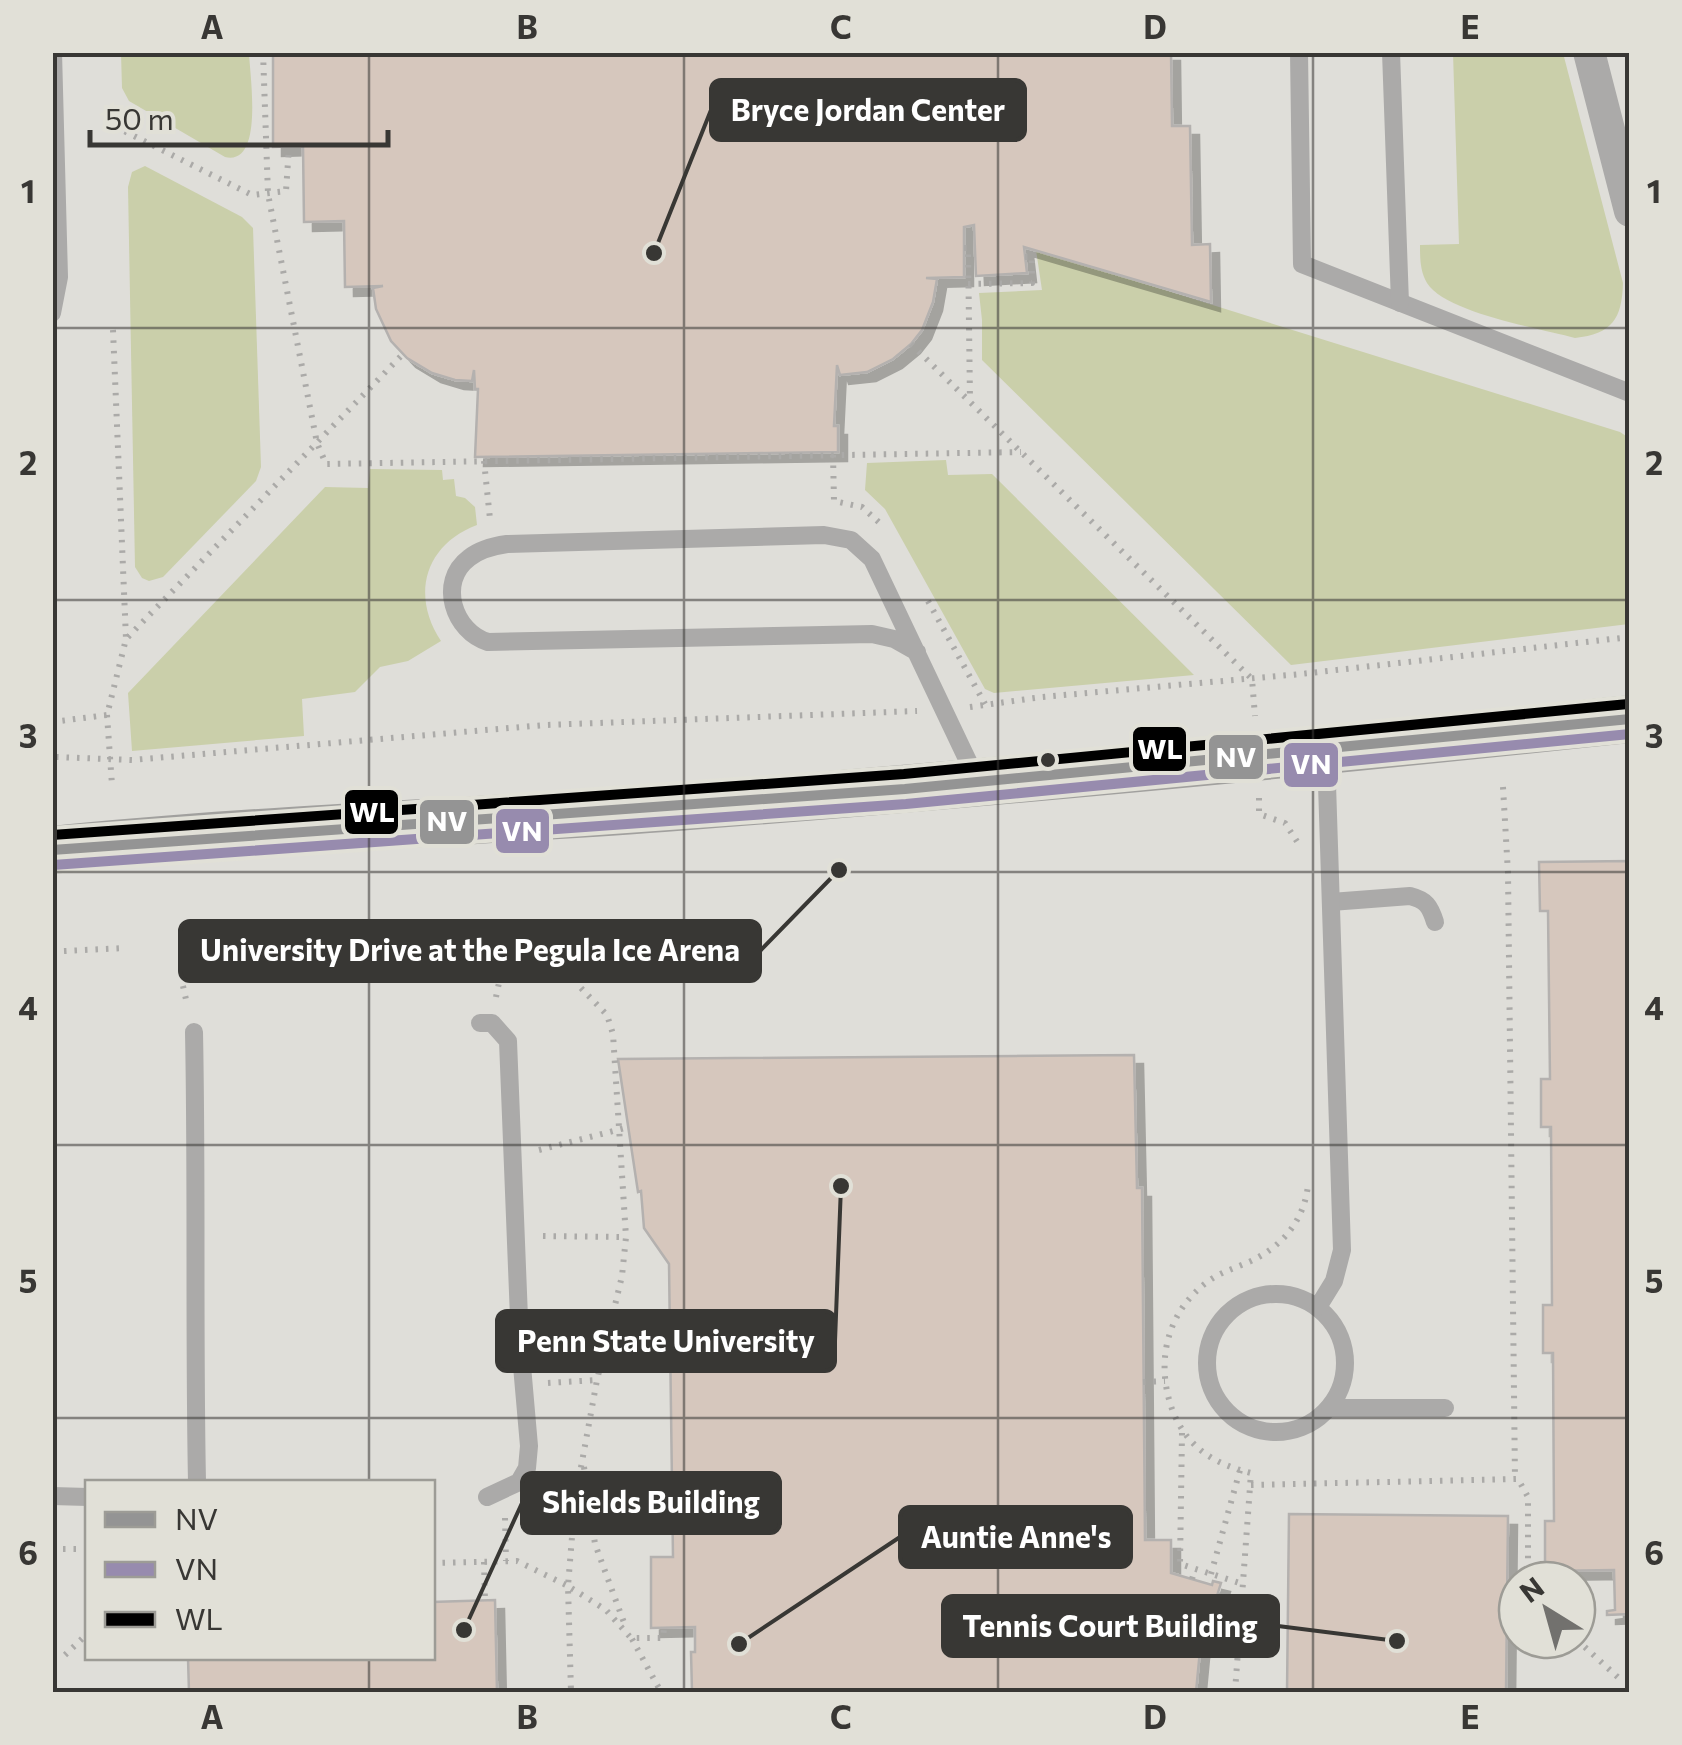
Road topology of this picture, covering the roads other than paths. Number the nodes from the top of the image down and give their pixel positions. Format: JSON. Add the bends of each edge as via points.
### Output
{"nodes":[{"id":1,"x":53,"y":52,"type":"edge"},
{"id":2,"x":1299,"y":52,"type":"edge"},
{"id":3,"x":1391,"y":52,"type":"edge"},
{"id":4,"x":1589,"y":52,"type":"edge"},
{"id":5,"x":1630,"y":211,"type":"edge"},
{"id":6,"x":1400,"y":303,"type":"junction"},
{"id":7,"x":52,"y":313,"type":"edge"},
{"id":8,"x":1630,"y":394,"type":"edge"},
{"id":9,"x":916,"y":652,"type":"junction"},
{"id":10,"x":1630,"y":718,"type":"edge"},
{"id":11,"x":1326,"y":751,"type":"junction"},
{"id":12,"x":980,"y":785,"type":"junction"},
{"id":13,"x":52,"y":850,"type":"edge"},
{"id":14,"x":1331,"y":902,"type":"junction"},
{"id":15,"x":1435,"y":922,"type":"dead end"},
{"id":16,"x":480,"y":1022,"type":"dead end"},
{"id":17,"x":194,"y":1032,"type":"dead end"},
{"id":18,"x":1318,"y":1307,"type":"junction"},
{"id":19,"x":1330,"y":1408,"type":"junction"},
{"id":20,"x":1445,"y":1408,"type":"dead end"},
{"id":21,"x":197,"y":1480,"type":"edge"},
{"id":22,"x":496,"y":1494,"type":"road end"},
{"id":23,"x":52,"y":1496,"type":"edge"},
{"id":24,"x":85,"y":1497,"type":"edge"}],
"edges":[{"from":1,"to":7,"type":"lane","via":[[58,277]]},
{"from":2,"to":6,"type":"lane","via":[[1302,264]]},
{"from":3,"to":6,"type":"lane"},
{"from":4,"to":5,"type":"street"},
{"from":6,"to":8,"type":"lane"},
{"from":9,"to":9,"type":"lane","via":[[872,560],[851,540],[835,536],[507,544],[468,558],[452,588],[461,624],[488,642],[872,634]]},
{"from":9,"to":12,"type":"lane"},
{"from":10,"to":11,"type":"main road"},
{"from":11,"to":12,"type":"main road"},
{"from":11,"to":14,"type":"lane"},
{"from":12,"to":13,"type":"main road"},
{"from":14,"to":15,"type":"lane","via":[[1410,896],[1430,906]]},
{"from":14,"to":18,"type":"lane","via":[[1342,1250]]},
{"from":16,"to":22,"type":"lane","via":[[492,1022],[508,1042],[528,1416],[528,1468],[520,1482]]},
{"from":17,"to":21,"type":"lane"},
{"from":18,"to":19,"type":"lane","via":[[1336,1326],[1345,1352],[1344,1382]]},
{"from":18,"to":19,"type":"lane","via":[[1266,1294],[1241,1304],[1221,1321],[1209,1345],[1207,1372],[1216,1398],[1256,1430],[1283,1433],[1309,1425]]},
{"from":19,"to":20,"type":"lane"},
{"from":23,"to":24,"type":"lane"}]}
